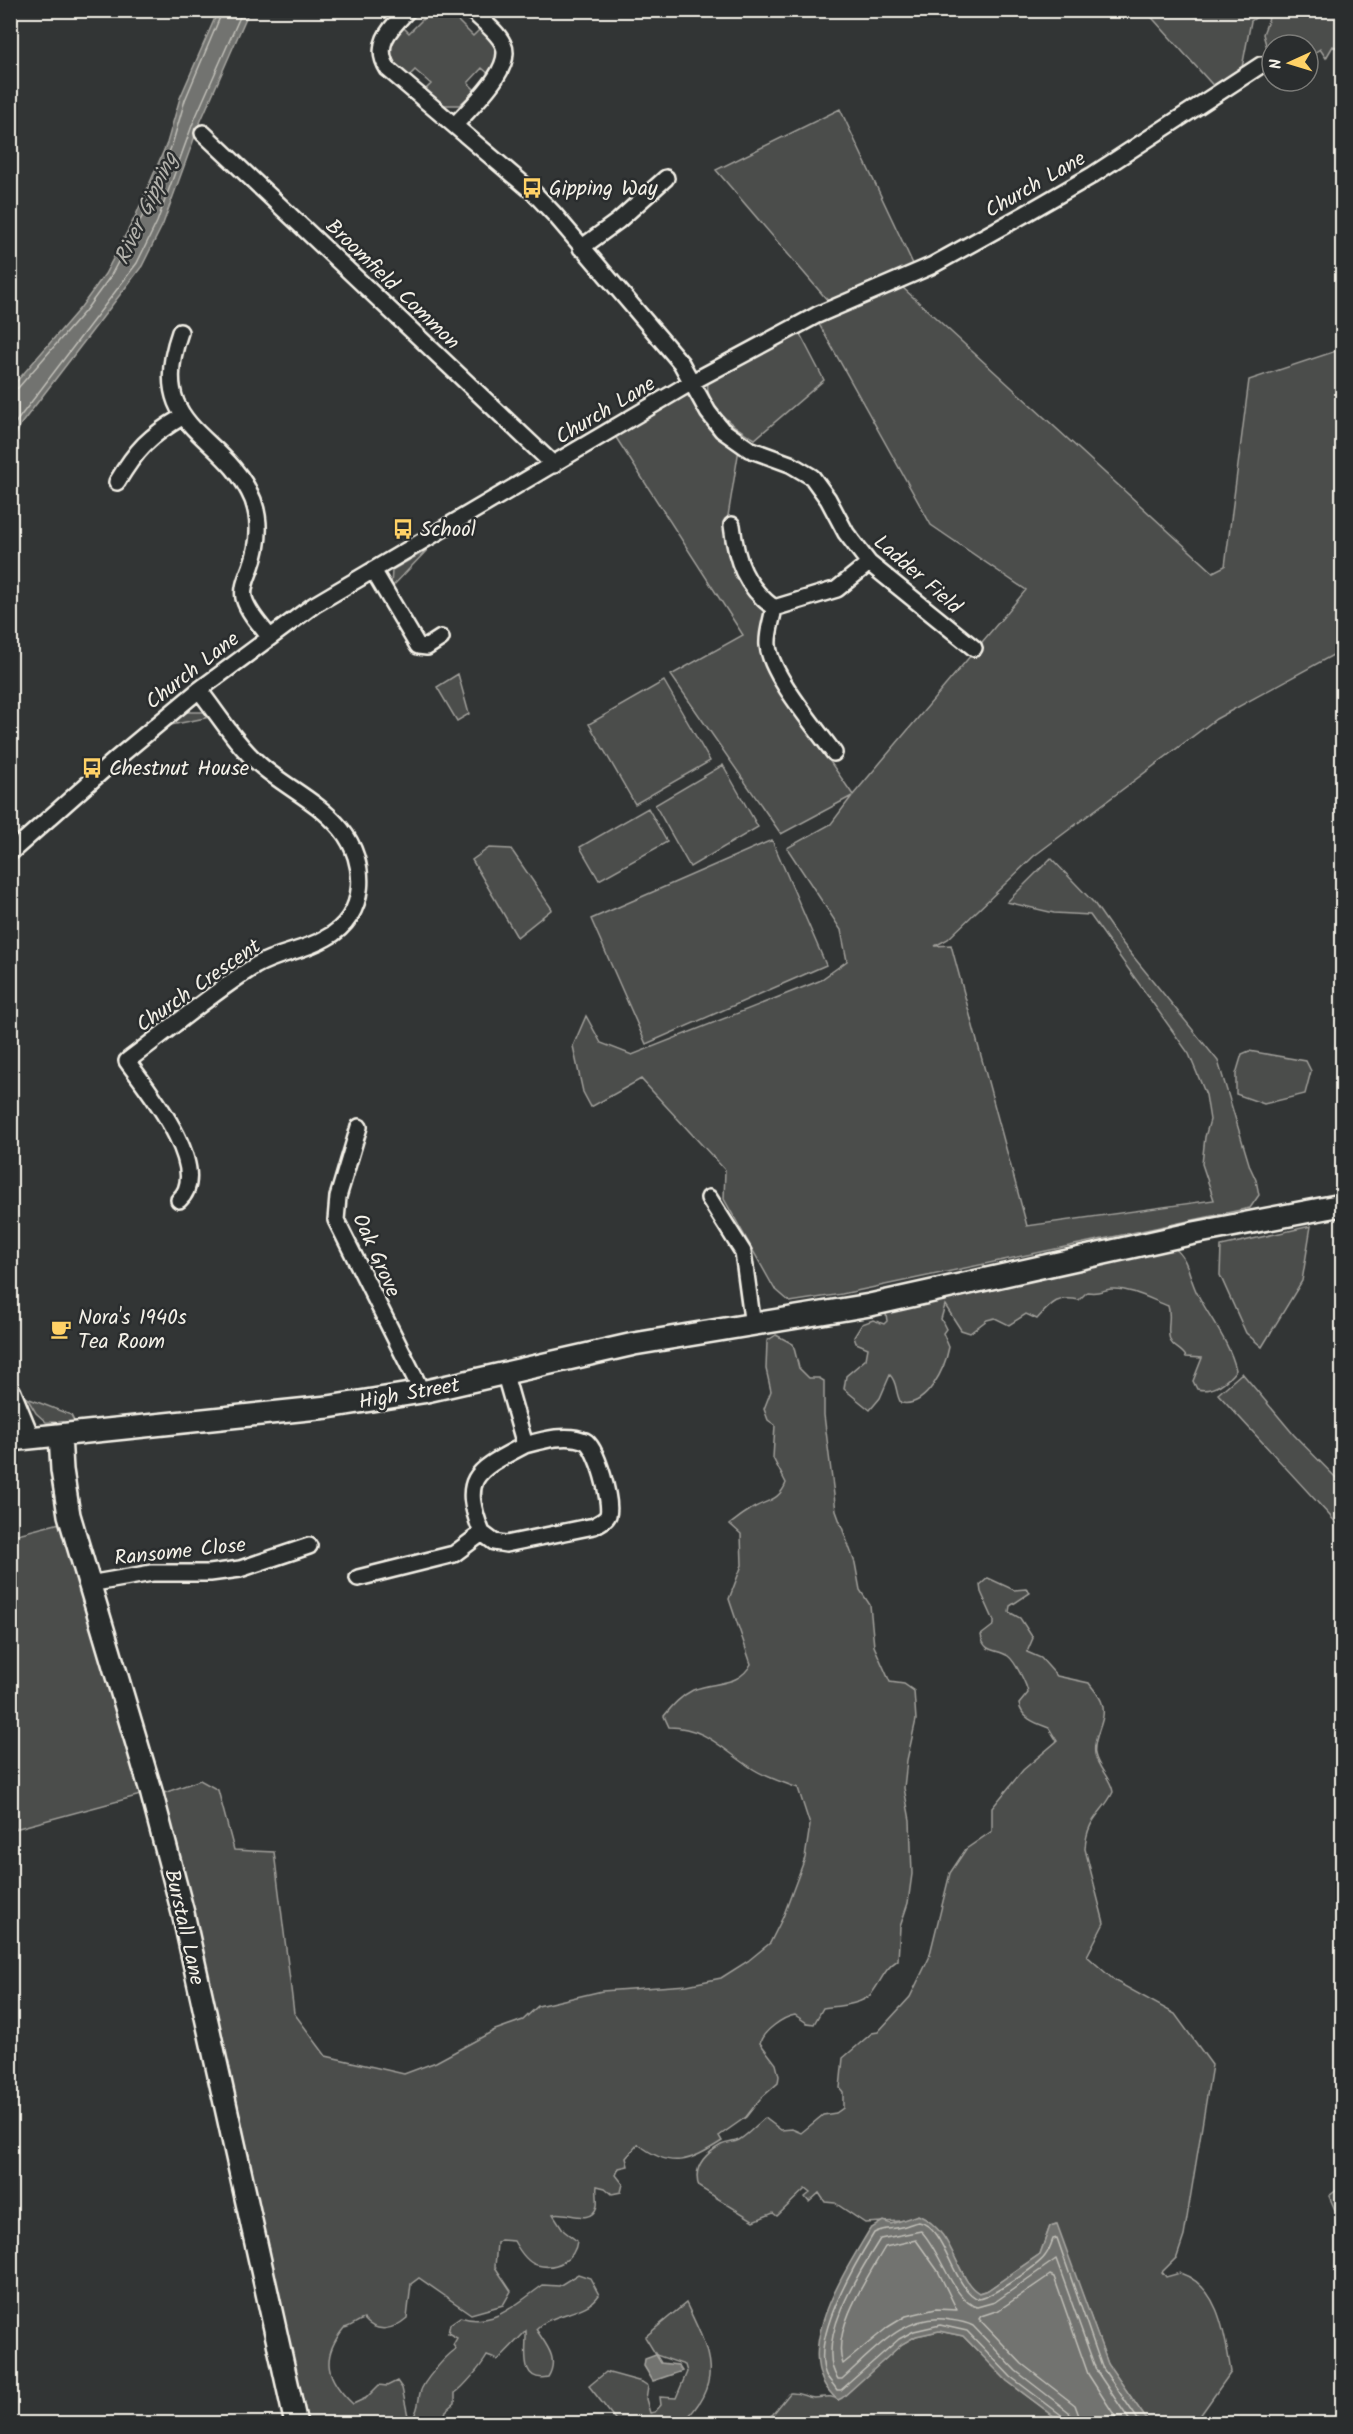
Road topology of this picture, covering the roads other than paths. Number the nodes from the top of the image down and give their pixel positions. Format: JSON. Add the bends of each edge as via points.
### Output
{"nodes":[{"id":1,"x":408,"y":10,"type":"edge"},
{"id":2,"x":471,"y":10,"type":"edge"},
{"id":3,"x":1260,"y":66,"type":"edge"},
{"id":4,"x":455,"y":125,"type":"junction"},
{"id":5,"x":203,"y":133,"type":"dead end"},
{"id":6,"x":666,"y":178,"type":"dead end"},
{"id":7,"x":581,"y":248,"type":"junction"},
{"id":8,"x":180,"y":332,"type":"dead end"},
{"id":9,"x":692,"y":381,"type":"junction"},
{"id":10,"x":182,"y":417,"type":"junction"},
{"id":11,"x":554,"y":465,"type":"junction"},
{"id":12,"x":117,"y":482,"type":"dead end"},
{"id":13,"x":732,"y":525,"type":"dead end"},
{"id":14,"x":869,"y":563,"type":"junction"},
{"id":15,"x":373,"y":570,"type":"junction"},
{"id":16,"x":774,"y":608,"type":"junction"},
{"id":17,"x":269,"y":636,"type":"junction"},
{"id":18,"x":441,"y":638,"type":"dead end"},
{"id":19,"x":974,"y":648,"type":"dead end"},
{"id":20,"x":199,"y":690,"type":"junction"},
{"id":21,"x":834,"y":753,"type":"dead end"},
{"id":22,"x":10,"y":853,"type":"edge"},
{"id":23,"x":360,"y":1127,"type":"dead end"},
{"id":24,"x":709,"y":1198,"type":"dead end"},
{"id":25,"x":179,"y":1200,"type":"dead end"},
{"id":26,"x":1342,"y":1205,"type":"edge"},
{"id":27,"x":753,"y":1326,"type":"junction"},
{"id":28,"x":506,"y":1375,"type":"junction"},
{"id":29,"x":422,"y":1392,"type":"junction"},
{"id":30,"x":10,"y":1393,"type":"edge"},
{"id":31,"x":60,"y":1435,"type":"junction"},
{"id":32,"x":19,"y":1438,"type":"edge"},
{"id":33,"x":525,"y":1445,"type":"junction"},
{"id":34,"x":482,"y":1533,"type":"junction"},
{"id":35,"x":309,"y":1546,"type":"dead end"},
{"id":36,"x":358,"y":1578,"type":"dead end"},
{"id":37,"x":90,"y":1584,"type":"junction"},
{"id":38,"x":296,"y":2424,"type":"edge"}],
"edges":[{"from":1,"to":4,"type":"street","via":[[385,37],[384,63]]},
{"from":2,"to":4,"type":"street","via":[[499,38],[506,59],[500,73]]},
{"from":3,"to":9,"type":"street","name":"Church Lane","via":[[1091,177],[1004,226],[931,266],[817,315]]},
{"from":4,"to":7,"type":"street","via":[[534,193]]},
{"from":5,"to":11,"type":"street","name":"Broomfield Common"},
{"from":6,"to":7,"type":"street"},
{"from":7,"to":9,"type":"street","via":[[666,345]]},
{"from":8,"to":10,"type":"street","via":[[172,377]]},
{"from":9,"to":11,"type":"street","name":"Church Lane"},
{"from":9,"to":14,"type":"street","name":"Ladder Field","via":[[708,412],[729,436],[749,449],[800,469],[818,484],[846,533]]},
{"from":10,"to":12,"type":"street","via":[[149,437]]},
{"from":10,"to":17,"type":"street","via":[[231,465],[254,503],[258,540],[244,595],[250,611]]},
{"from":11,"to":15,"type":"street","name":"Church Lane"},
{"from":13,"to":16,"type":"street","via":[[745,578]]},
{"from":14,"to":16,"type":"street","via":[[837,589]]},
{"from":14,"to":19,"type":"street","name":"Ladder Field"},
{"from":15,"to":17,"type":"street","name":"Church Lane"},
{"from":15,"to":18,"type":"street","via":[[418,646],[427,647]]},
{"from":16,"to":21,"type":"street","via":[[768,637],[771,659]]},
{"from":17,"to":20,"type":"street","name":"Church Lane"},
{"from":20,"to":22,"type":"street","name":"Church Lane"},
{"from":20,"to":25,"type":"street","name":"Church Crescent","via":[[258,763],[316,805],[341,829],[357,856],[360,877],[358,897],[349,917],[329,937],[255,966],[127,1061],[176,1133],[188,1182]]},
{"from":23,"to":29,"type":"street","name":"Oak Grove","via":[[338,1197],[336,1220]]},
{"from":24,"to":27,"type":"street","via":[[743,1252]]},
{"from":26,"to":27,"type":"main road","name":"High Street"},
{"from":27,"to":28,"type":"main road","name":"High Street","via":[[634,1344]]},
{"from":28,"to":29,"type":"main road","name":"High Street"},
{"from":28,"to":33,"type":"street"},
{"from":29,"to":31,"type":"main road","name":"High Street","via":[[328,1407]]},
{"from":30,"to":32,"type":"main road"},
{"from":31,"to":32,"type":"main road","name":"High Street"},
{"from":31,"to":37,"type":"main road","name":"Burstall Lane","via":[[65,1494]]},
{"from":33,"to":34,"type":"street","via":[[487,1465],[476,1476],[472,1491]]},
{"from":33,"to":34,"type":"street","via":[[567,1437],[585,1441],[593,1448],[609,1512],[594,1526],[506,1544],[494,1542]]},
{"from":34,"to":36,"type":"street","via":[[454,1554]]},
{"from":35,"to":37,"type":"street","name":"Ransome Close","via":[[240,1569],[152,1573]]},
{"from":37,"to":38,"type":"main road","name":"Burstall Lane","via":[[152,1791],[183,1913]]}]}
